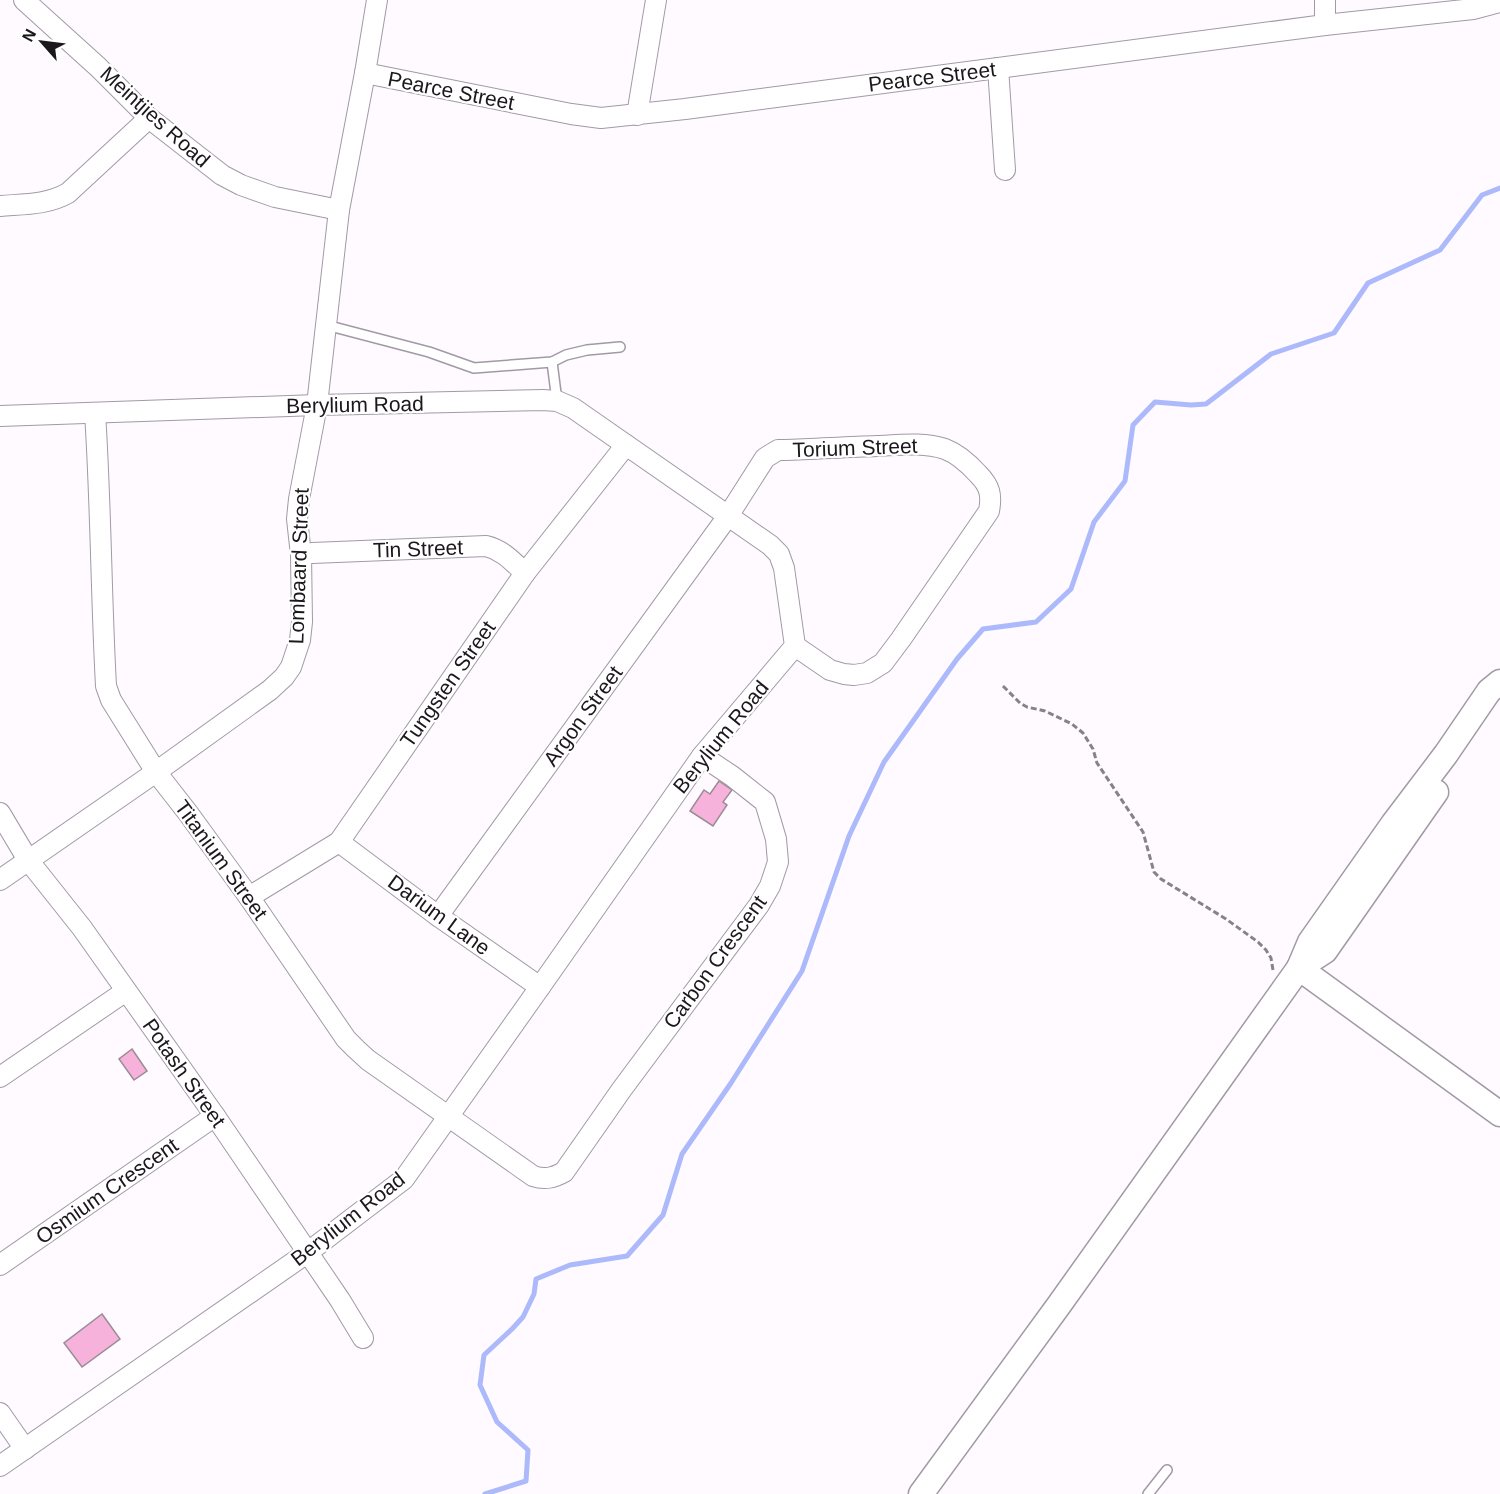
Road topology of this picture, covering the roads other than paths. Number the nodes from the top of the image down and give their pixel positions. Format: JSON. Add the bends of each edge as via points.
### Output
{"nodes":[{"id":1,"x":24,"y":0,"type":"edge"},
{"id":2,"x":377,"y":0,"type":"edge"},
{"id":3,"x":656,"y":0,"type":"edge"},
{"id":4,"x":1324,"y":0,"type":"edge"},
{"id":5,"x":1500,"y":2,"type":"edge"},
{"id":6,"x":1325,"y":25,"type":"junction"},
{"id":7,"x":998,"y":68,"type":"junction"},
{"id":8,"x":365,"y":73,"type":"junction"},
{"id":9,"x":637,"y":115,"type":"junction"},
{"id":10,"x":149,"y":118,"type":"junction"},
{"id":11,"x":1005,"y":170,"type":"dead end"},
{"id":12,"x":0,"y":206,"type":"edge"},
{"id":13,"x":339,"y":210,"type":"junction"},
{"id":14,"x":326,"y":325,"type":"junction"},
{"id":15,"x":620,"y":347,"type":"dead end"},
{"id":16,"x":552,"y":362,"type":"junction"},
{"id":17,"x":557,"y":402,"type":"junction"},
{"id":18,"x":316,"y":405,"type":"junction"},
{"id":19,"x":95,"y":413,"type":"junction"},
{"id":20,"x":0,"y":416,"type":"edge"},
{"id":21,"x":626,"y":445,"type":"junction"},
{"id":22,"x":728,"y":516,"type":"junction"},
{"id":23,"x":301,"y":555,"type":"junction"},
{"id":24,"x":525,"y":573,"type":"junction"},
{"id":25,"x":795,"y":646,"type":"junction"},
{"id":26,"x":1500,"y":682,"type":"edge"},
{"id":27,"x":1500,"y":690,"type":"edge"},
{"id":28,"x":702,"y":756,"type":"junction"},
{"id":29,"x":156,"y":772,"type":"junction"},
{"id":30,"x":0,"y":813,"type":"edge"},
{"id":31,"x":339,"y":842,"type":"junction"},
{"id":32,"x":28,"y":860,"type":"junction"},
{"id":33,"x":0,"y":880,"type":"edge"},
{"id":34,"x":249,"y":897,"type":"junction"},
{"id":35,"x":438,"y":916,"type":"junction"},
{"id":36,"x":1299,"y":968,"type":"junction"},
{"id":37,"x":540,"y":987,"type":"junction"},
{"id":38,"x":126,"y":991,"type":"junction"},
{"id":39,"x":0,"y":1077,"type":"edge"},
{"id":40,"x":1500,"y":1114,"type":"edge"},
{"id":41,"x":215,"y":1116,"type":"junction"},
{"id":42,"x":448,"y":1116,"type":"junction"},
{"id":43,"x":564,"y":1172,"type":"joint"},
{"id":44,"x":307,"y":1253,"type":"junction"},
{"id":45,"x":0,"y":1265,"type":"edge"},
{"id":46,"x":363,"y":1338,"type":"dead end"},
{"id":47,"x":0,"y":1413,"type":"edge"},
{"id":48,"x":25,"y":1449,"type":"junction"},
{"id":49,"x":0,"y":1466,"type":"edge"},
{"id":50,"x":1167,"y":1470,"type":"dead end"},
{"id":51,"x":921,"y":1494,"type":"edge"},
{"id":52,"x":1148,"y":1494,"type":"edge"}],
"edges":[{"from":1,"to":10,"type":"street","name":"Meintjies Road"},
{"from":2,"to":8,"type":"street","name":"Lombaard Street"},
{"from":3,"to":9,"type":"street"},
{"from":4,"to":6,"type":"street"},
{"from":5,"to":6,"type":"street","name":"Pearce Street","via":[[1473,9]]},
{"from":6,"to":7,"type":"street","name":"Pearce Street"},
{"from":7,"to":9,"type":"street","name":"Pearce Street"},
{"from":7,"to":11,"type":"street"},
{"from":8,"to":9,"type":"street","name":"Pearce Street","via":[[571,114],[601,118]]},
{"from":8,"to":13,"type":"street","name":"Lombaard Street"},
{"from":10,"to":12,"type":"street","via":[[62,196],[42,203]]},
{"from":10,"to":13,"type":"street","name":"Meintjies Road","via":[[204,162],[241,185],[275,197]]},
{"from":13,"to":14,"type":"street","name":"Lombaard Street"},
{"from":14,"to":16,"type":"lane","via":[[474,368]]},
{"from":14,"to":18,"type":"street","name":"Lombaard Street"},
{"from":15,"to":16,"type":"lane","via":[[587,350]]},
{"from":16,"to":17,"type":"lane"},
{"from":17,"to":18,"type":"street","name":"Berylium Road"},
{"from":17,"to":21,"type":"street","name":"Berylium Road","via":[[573,408]]},
{"from":18,"to":19,"type":"street","name":"Berylium Road"},
{"from":18,"to":23,"type":"street","name":"Lombaard Street","via":[[299,499]]},
{"from":19,"to":20,"type":"street","name":"Berylium Road"},
{"from":19,"to":29,"type":"street","name":"Titanium Street","via":[[106,686]]},
{"from":21,"to":22,"type":"street","name":"Berylium Road"},
{"from":21,"to":24,"type":"street","name":"Tungsten Street"},
{"from":22,"to":25,"type":"street","name":"Berylium Road","via":[[779,554]]},
{"from":22,"to":25,"type":"street","name":"Torium Street","via":[[765,458],[778,450],[933,446],[960,457],[990,490],[988,511],[883,663],[867,674],[854,675],[830,670]]},
{"from":22,"to":35,"type":"street","name":"Argon Street"},
{"from":23,"to":24,"type":"street","name":"Tin Street","via":[[486,546],[502,552]]},
{"from":23,"to":29,"type":"street","name":"Lombaard Street","via":[[302,622],[291,667],[270,690]]},
{"from":24,"to":31,"type":"street","name":"Tungsten Street"},
{"from":25,"to":28,"type":"street","name":"Berylium Road"},
{"from":26,"to":36,"type":"street","via":[[1489,691],[1373,852],[1310,942]]},
{"from":27,"to":36,"type":"street","via":[[1452,770],[1325,951]]},
{"from":28,"to":37,"type":"street","name":"Berylium Road"},
{"from":28,"to":43,"type":"street","name":"Carbon Crescent","via":[[765,802],[778,862],[759,905]]},
{"from":29,"to":32,"type":"street","name":"Lombaard Street"},
{"from":29,"to":34,"type":"street","name":"Titanium Street"},
{"from":30,"to":32,"type":"street","name":"Potash Street"},
{"from":31,"to":34,"type":"street","name":"Tungsten Street"},
{"from":31,"to":35,"type":"street","name":"Darium Lane"},
{"from":32,"to":33,"type":"street","name":"Lombaard Street"},
{"from":32,"to":38,"type":"street","name":"Potash Street"},
{"from":34,"to":42,"type":"street","name":"Titanium Street","via":[[356,1049]]},
{"from":35,"to":37,"type":"street","name":"Darium Lane"},
{"from":36,"to":40,"type":"street"},
{"from":36,"to":51,"type":"street"},
{"from":37,"to":42,"type":"street","name":"Berylium Road"},
{"from":38,"to":39,"type":"street"},
{"from":38,"to":41,"type":"street","name":"Potash Street"},
{"from":41,"to":44,"type":"street","name":"Potash Street"},
{"from":41,"to":45,"type":"street","name":"Osmium Crescent"},
{"from":42,"to":43,"type":"street","name":"Titanium Street","via":[[533,1176],[547,1179]]},
{"from":42,"to":44,"type":"street","name":"Berylium Road","via":[[404,1179]]},
{"from":44,"to":46,"type":"street","name":"Potash Street"},
{"from":44,"to":48,"type":"street","name":"Berylium Road"},
{"from":47,"to":48,"type":"street"},
{"from":48,"to":49,"type":"street","name":"Berylium Road"},
{"from":50,"to":52,"type":"lane"}]}
